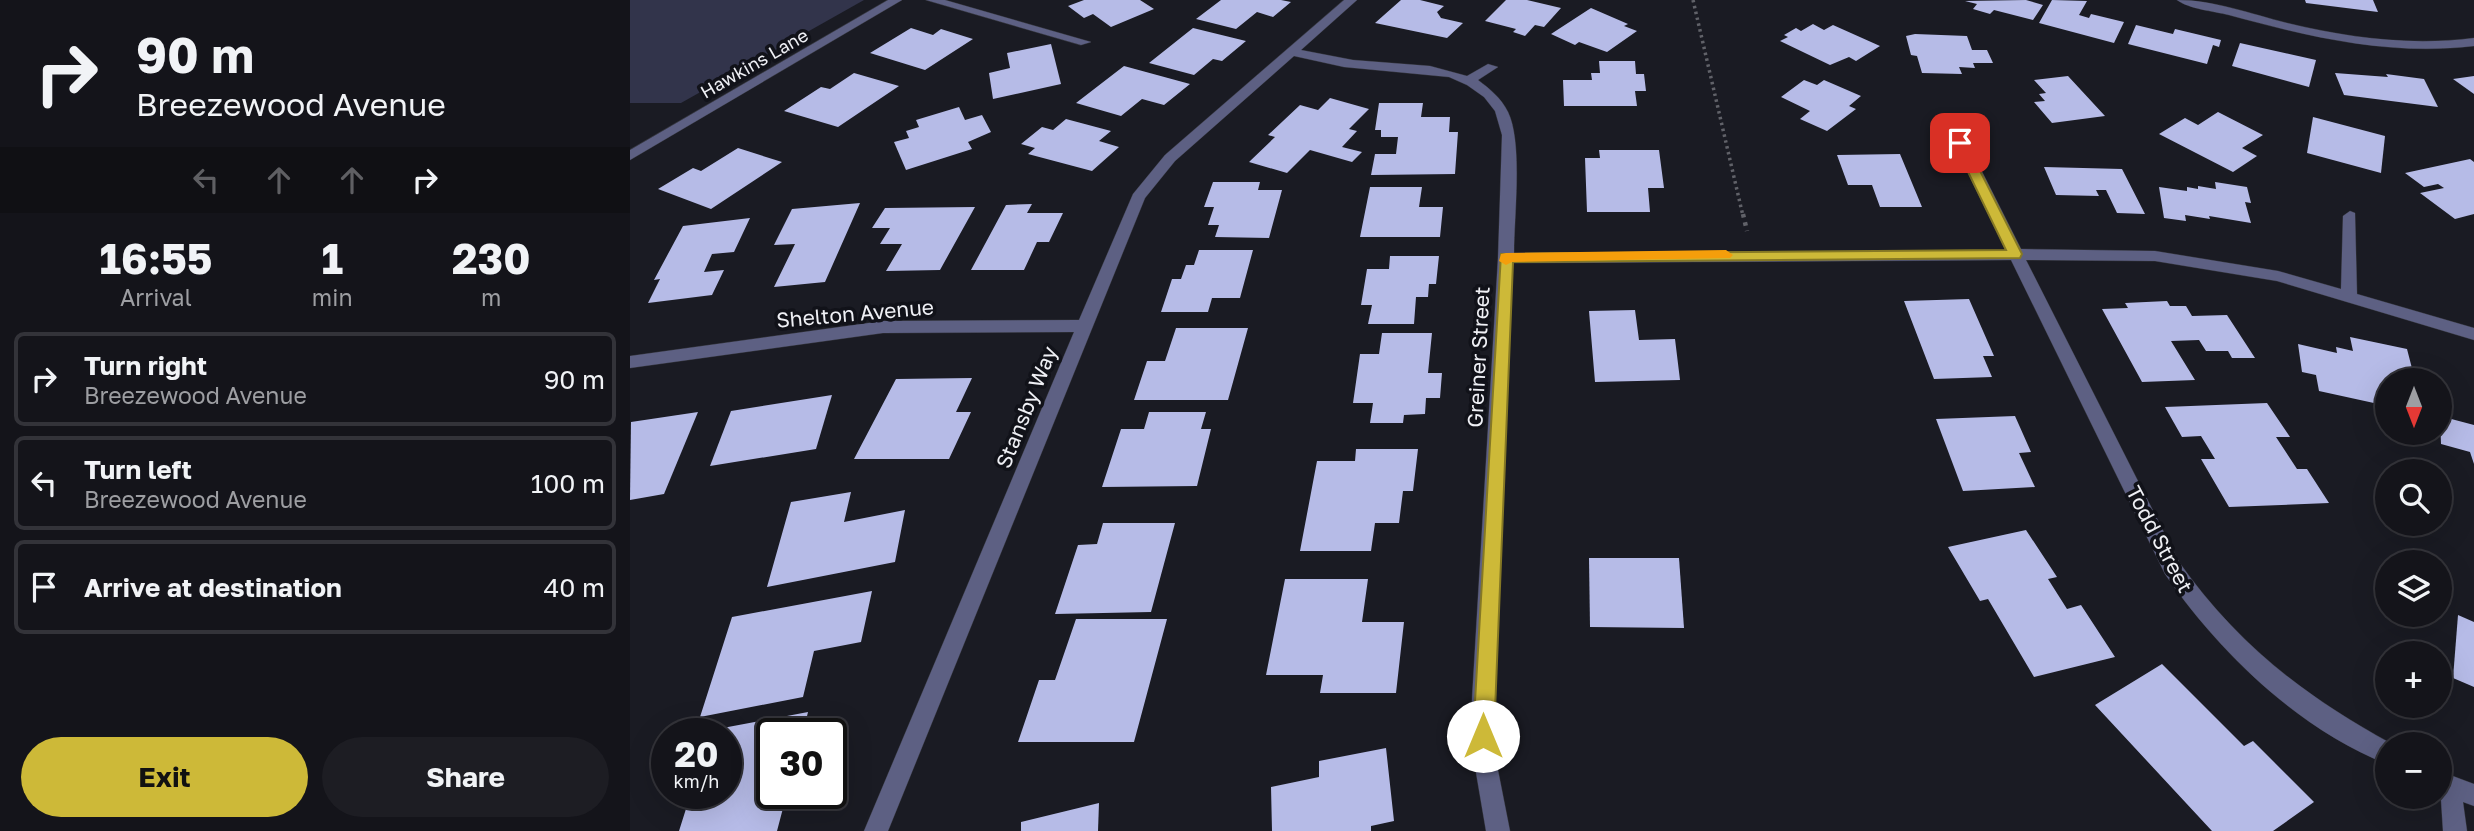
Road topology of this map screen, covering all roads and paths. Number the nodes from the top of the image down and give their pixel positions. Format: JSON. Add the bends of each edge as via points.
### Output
{"nodes":[{"id":1,"x":896,"y":0,"type":"edge"},
{"id":2,"x":932,"y":0,"type":"edge"},
{"id":3,"x":1351,"y":0,"type":"edge"},
{"id":4,"x":1693,"y":0,"type":"edge"},
{"id":5,"x":2183,"y":0,"type":"edge"},
{"id":6,"x":1085,"y":42,"type":"dead end"},
{"id":7,"x":2474,"y":42,"type":"edge"},
{"id":8,"x":1292,"y":52,"type":"junction"},
{"id":9,"x":1492,"y":67,"type":"dead end"},
{"id":10,"x":1469,"y":80,"type":"junction"},
{"id":11,"x":1949,"y":120,"type":"dead end"},
{"id":12,"x":630,"y":156,"type":"edge"},
{"id":13,"x":2350,"y":216,"type":"dead end"},
{"id":14,"x":1752,"y":254,"type":"junction"},
{"id":15,"x":2015,"y":254,"type":"junction"},
{"id":16,"x":1506,"y":258,"type":"junction"},
{"id":17,"x":2349,"y":296,"type":"junction"},
{"id":18,"x":1085,"y":326,"type":"junction"},
{"id":19,"x":2474,"y":334,"type":"edge"},
{"id":20,"x":630,"y":362,"type":"edge"},
{"id":21,"x":2375,"y":747,"type":"edge"},
{"id":22,"x":2452,"y":786,"type":"edge"},
{"id":23,"x":2474,"y":795,"type":"edge"},
{"id":24,"x":2450,"y":809,"type":"edge"},
{"id":25,"x":876,"y":831,"type":"edge"},
{"id":26,"x":1498,"y":831,"type":"edge"},
{"id":27,"x":2455,"y":831,"type":"edge"}],
"edges":[{"from":1,"to":12,"type":"street","name":"Hawkins Lane"},
{"from":2,"to":6,"type":"street"},
{"from":3,"to":8,"type":"street","name":"Stansby Way"},
{"from":4,"to":14,"type":"path"},
{"from":5,"to":7,"type":"street","via":[[2362,40],[2420,45]]},
{"from":8,"to":10,"type":"street","name":"Greiner Street","via":[[1337,62],[1438,71]]},
{"from":8,"to":18,"type":"street","name":"Stansby Way","via":[[1170,158],[1148,183],[1128,214]]},
{"from":9,"to":10,"type":"street"},
{"from":10,"to":16,"type":"street","name":"Greiner Street","via":[[1488,92],[1506,117]]},
{"from":11,"to":15,"type":"street","name":"Todd Street"},
{"from":13,"to":17,"type":"street"},
{"from":14,"to":15,"type":"street"},
{"from":14,"to":16,"type":"street"},
{"from":15,"to":17,"type":"street","via":[[2125,254],[2194,261],[2278,276]]},
{"from":15,"to":21,"type":"street","name":"Todd Street","via":[[2172,568],[2208,621],[2251,664],[2333,725]]},
{"from":16,"to":26,"type":"street","name":"Greiner Street","via":[[1482,716]]},
{"from":17,"to":19,"type":"street"},
{"from":18,"to":20,"type":"street","name":"Shelton Avenue","via":[[883,327]]},
{"from":18,"to":25,"type":"street","name":"Stansby Way"},
{"from":22,"to":23,"type":"street"},
{"from":24,"to":27,"type":"street"}]}
